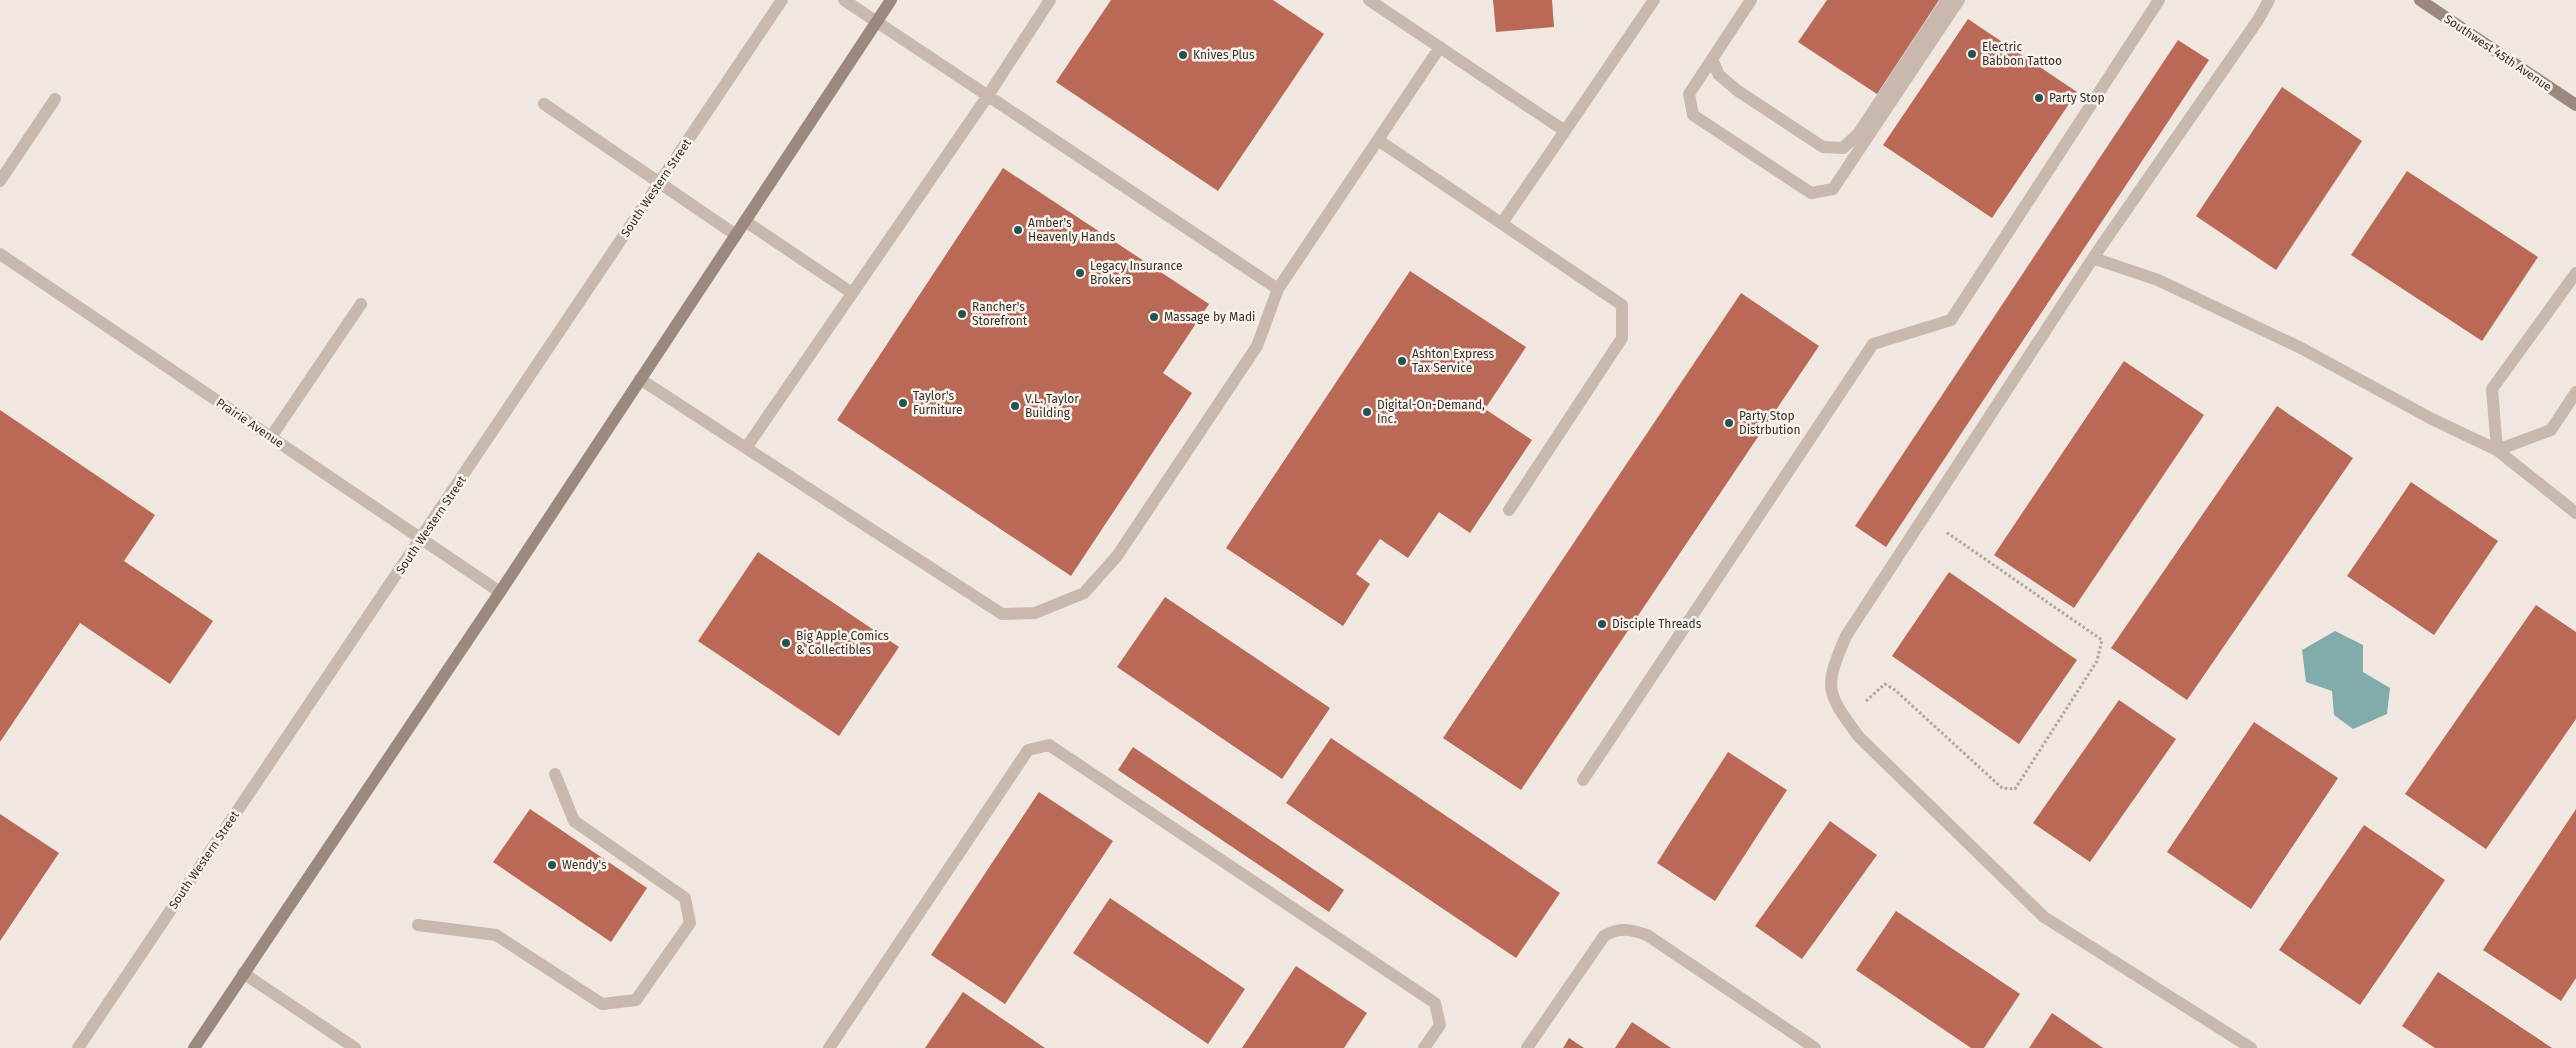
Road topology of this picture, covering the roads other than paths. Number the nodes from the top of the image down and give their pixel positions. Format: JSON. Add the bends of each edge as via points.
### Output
{"nodes":[{"id":1,"x":782,"y":0,"type":"edge"},
{"id":2,"x":844,"y":0,"type":"edge"},
{"id":3,"x":891,"y":0,"type":"edge"},
{"id":4,"x":1050,"y":0,"type":"edge"},
{"id":5,"x":1369,"y":0,"type":"edge"},
{"id":6,"x":1654,"y":0,"type":"edge"},
{"id":7,"x":1751,"y":0,"type":"edge"},
{"id":8,"x":1947,"y":0,"type":"edge"},
{"id":9,"x":1959,"y":0,"type":"edge"},
{"id":10,"x":2159,"y":0,"type":"edge"},
{"id":11,"x":2269,"y":0,"type":"edge"},
{"id":12,"x":2420,"y":0,"type":"edge"},
{"id":13,"x":877,"y":21,"type":"junction"},
{"id":14,"x":1440,"y":47,"type":"junction"},
{"id":15,"x":1712,"y":59,"type":"junction"},
{"id":16,"x":987,"y":97,"type":"junction"},
{"id":17,"x":55,"y":99,"type":"dead end"},
{"id":18,"x":544,"y":104,"type":"dead end"},
{"id":19,"x":2576,"y":105,"type":"edge"},
{"id":20,"x":1565,"y":130,"type":"junction"},
{"id":21,"x":1378,"y":140,"type":"junction"},
{"id":22,"x":0,"y":181,"type":"edge"},
{"id":23,"x":660,"y":182,"type":"junction"},
{"id":24,"x":745,"y":222,"type":"junction"},
{"id":25,"x":1502,"y":223,"type":"junction"},
{"id":26,"x":736,"y":235,"type":"junction"},
{"id":27,"x":0,"y":254,"type":"edge"},
{"id":28,"x":2093,"y":258,"type":"junction"},
{"id":29,"x":2576,"y":273,"type":"edge"},
{"id":30,"x":1278,"y":289,"type":"junction"},
{"id":31,"x":852,"y":293,"type":"junction"},
{"id":32,"x":361,"y":304,"type":"dead end"},
{"id":33,"x":640,"y":379,"type":"junction"},
{"id":34,"x":2576,"y":392,"type":"edge"},
{"id":35,"x":271,"y":437,"type":"junction"},
{"id":36,"x":746,"y":448,"type":"junction"},
{"id":37,"x":2497,"y":450,"type":"junction"},
{"id":38,"x":1509,"y":510,"type":"dead end"},
{"id":39,"x":2576,"y":513,"type":"edge"},
{"id":40,"x":421,"y":539,"type":"junction"},
{"id":41,"x":500,"y":592,"type":"junction"},
{"id":42,"x":555,"y":774,"type":"dead end"},
{"id":43,"x":1583,"y":780,"type":"dead end"},
{"id":44,"x":418,"y":925,"type":"dead end"},
{"id":45,"x":243,"y":974,"type":"junction"},
{"id":46,"x":78,"y":1048,"type":"edge"},
{"id":47,"x":194,"y":1048,"type":"edge"},
{"id":48,"x":355,"y":1048,"type":"edge"},
{"id":49,"x":829,"y":1048,"type":"edge"},
{"id":50,"x":1424,"y":1048,"type":"edge"},
{"id":51,"x":1527,"y":1048,"type":"edge"},
{"id":52,"x":1815,"y":1048,"type":"edge"},
{"id":53,"x":2251,"y":1048,"type":"edge"}],
"edges":[{"from":1,"to":23,"type":"street","name":"South Western Street"},
{"from":2,"to":13,"type":"street"},
{"from":3,"to":13,"type":"main road"},
{"from":4,"to":16,"type":"street"},
{"from":5,"to":14,"type":"street"},
{"from":6,"to":20,"type":"street"},
{"from":7,"to":15,"type":"street"},
{"from":8,"to":15,"type":"street","via":[[1858,134],[1843,148],[1823,146],[1738,91],[1719,75]]},
{"from":9,"to":15,"type":"street","via":[[1833,189],[1812,193],[1693,115],[1689,94]]},
{"from":10,"to":43,"type":"street","via":[[1951,320],[1873,344]]},
{"from":11,"to":28,"type":"street"},
{"from":12,"to":19,"type":"main road","name":"Southwest 45th Avenue"},
{"from":13,"to":16,"type":"street"},
{"from":13,"to":24,"type":"main road"},
{"from":14,"to":20,"type":"street"},
{"from":14,"to":21,"type":"street"},
{"from":16,"to":30,"type":"street"},
{"from":16,"to":31,"type":"street"},
{"from":17,"to":22,"type":"street"},
{"from":18,"to":23,"type":"street"},
{"from":20,"to":25,"type":"street"},
{"from":21,"to":25,"type":"street"},
{"from":21,"to":30,"type":"street"},
{"from":23,"to":26,"type":"street"},
{"from":23,"to":40,"type":"street","name":"South Western Street"},
{"from":24,"to":26,"type":"main road"},
{"from":24,"to":31,"type":"street"},
{"from":25,"to":38,"type":"street","via":[[1622,305],[1622,338]]},
{"from":26,"to":33,"type":"main road"},
{"from":27,"to":35,"type":"street","name":"Prairie Avenue"},
{"from":28,"to":37,"type":"street","via":[[2158,280],[2301,348],[2432,419]]},
{"from":28,"to":53,"type":"street","via":[[1846,636],[1834,663],[1829,687],[1837,706],[1859,737],[2044,917]]},
{"from":29,"to":37,"type":"street","via":[[2492,389]]},
{"from":30,"to":36,"type":"street","via":[[1257,346],[1117,556],[1084,593],[1035,613],[1002,614]]},
{"from":31,"to":36,"type":"street"},
{"from":32,"to":35,"type":"street"},
{"from":33,"to":36,"type":"street"},
{"from":33,"to":41,"type":"main road"},
{"from":34,"to":37,"type":"street","via":[[2551,430]]},
{"from":35,"to":40,"type":"street","name":"Prairie Avenue"},
{"from":37,"to":39,"type":"street"},
{"from":40,"to":41,"type":"street","name":"Prairie Avenue"},
{"from":40,"to":46,"type":"street","name":"South Western Street"},
{"from":41,"to":45,"type":"main road"},
{"from":42,"to":44,"type":"street","via":[[574,821],[685,898],[690,923],[636,1000],[602,1004],[496,935]]},
{"from":45,"to":47,"type":"main road"},
{"from":45,"to":48,"type":"street"},
{"from":49,"to":50,"type":"street","via":[[1028,750],[1049,745],[1435,1003],[1440,1025]]},
{"from":51,"to":52,"type":"street","via":[[1604,936],[1615,930],[1630,929],[1647,935]]}]}
